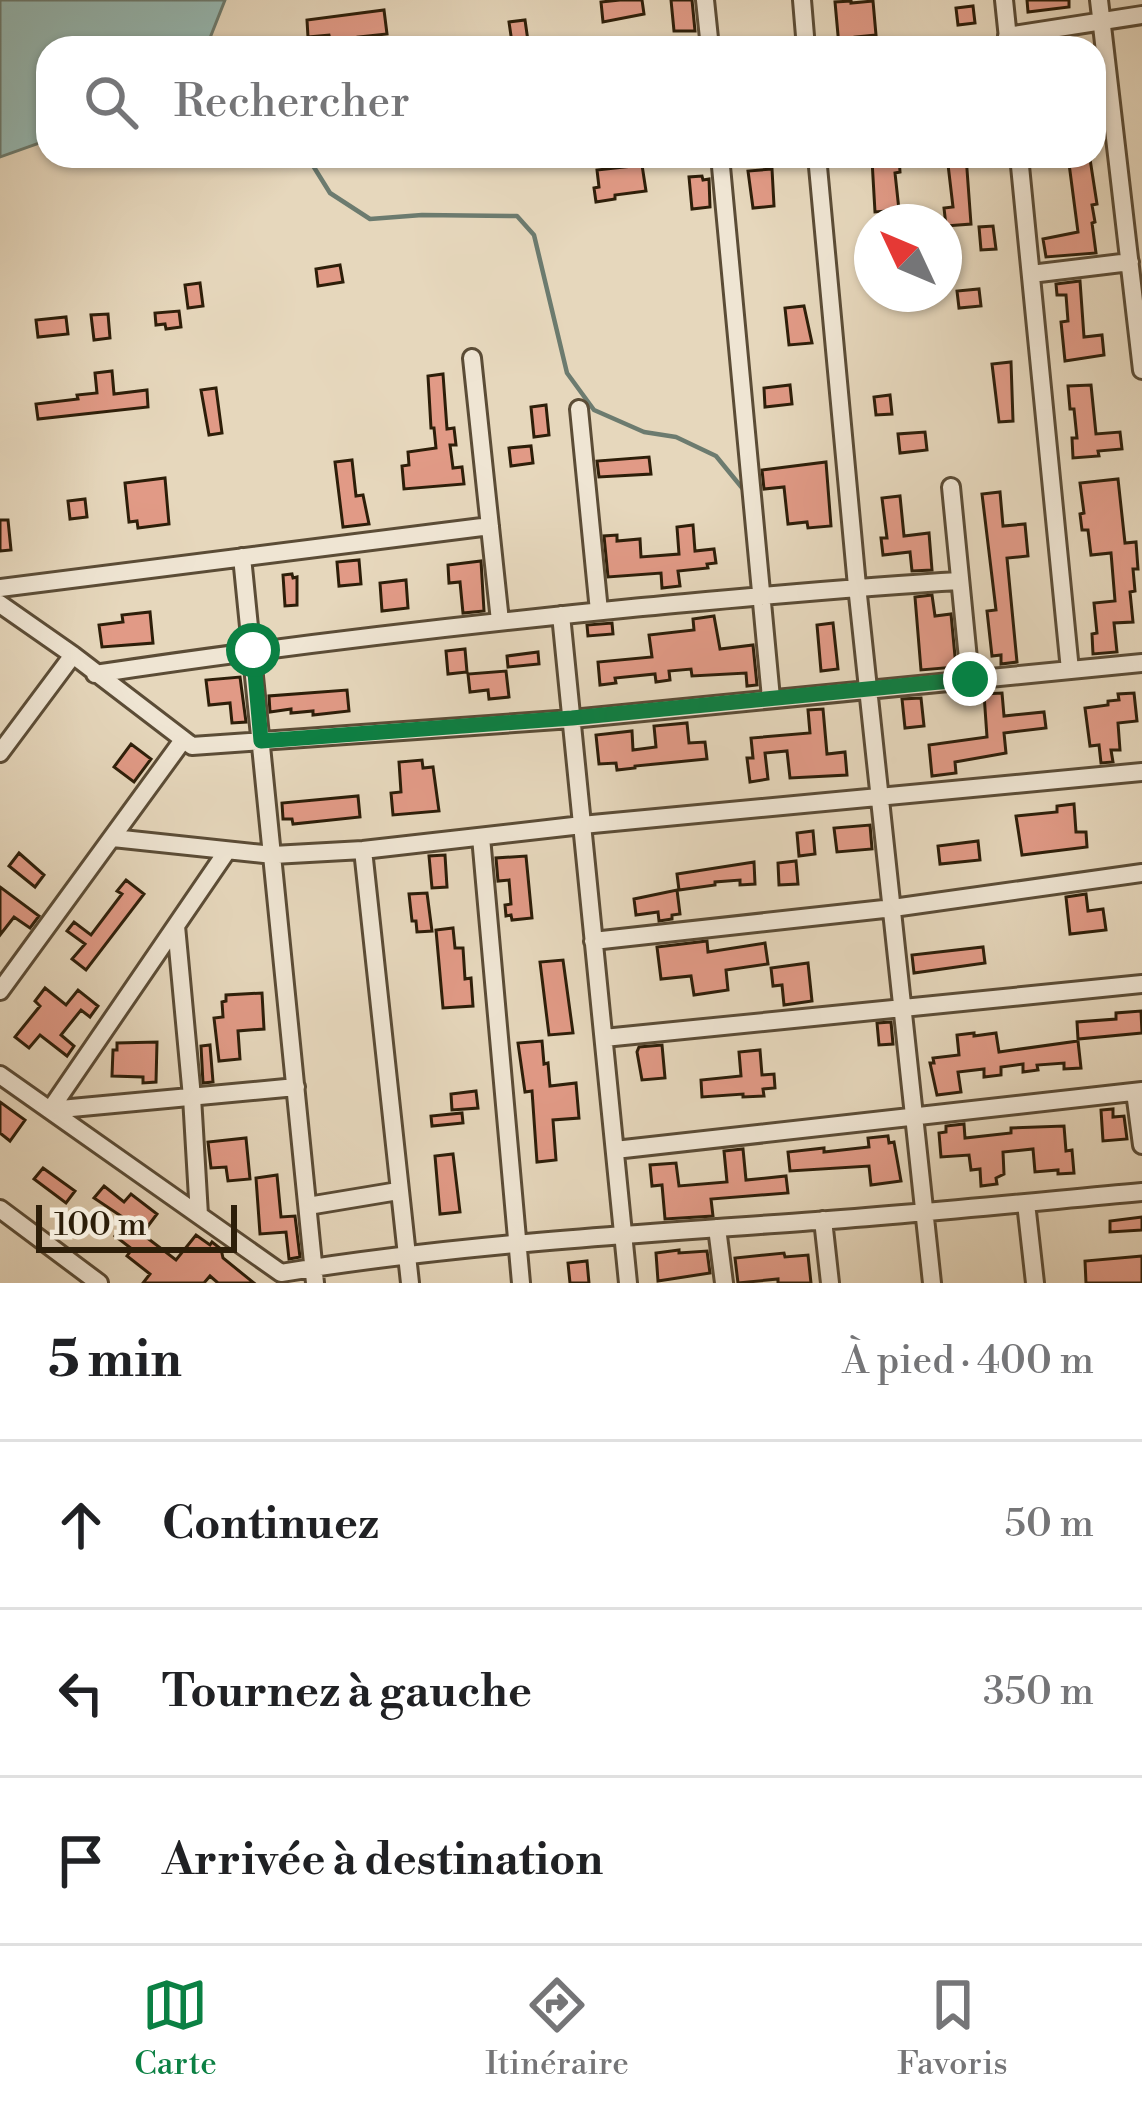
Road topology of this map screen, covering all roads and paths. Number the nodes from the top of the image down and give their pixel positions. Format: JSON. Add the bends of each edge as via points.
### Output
{"nodes":[{"id":1,"x":705,"y":0,"type":"edge"},
{"id":2,"x":802,"y":0,"type":"edge"},
{"id":3,"x":1004,"y":0,"type":"edge"},
{"id":4,"x":1099,"y":0,"type":"edge"},
{"id":5,"x":1142,"y":15,"type":"edge"},
{"id":6,"x":1100,"y":21,"type":"junction"},
{"id":7,"x":709,"y":36,"type":"edge"},
{"id":8,"x":805,"y":36,"type":"edge"},
{"id":9,"x":1007,"y":36,"type":"edge"},
{"id":10,"x":1034,"y":36,"type":"edge"},
{"id":11,"x":1102,"y":36,"type":"edge"},
{"id":12,"x":1106,"y":69,"type":"edge"},
{"id":13,"x":721,"y":168,"type":"edge"},
{"id":14,"x":818,"y":168,"type":"edge"},
{"id":15,"x":1020,"y":168,"type":"edge"},
{"id":16,"x":1130,"y":262,"type":"junction"},
{"id":17,"x":1031,"y":274,"type":"junction"},
{"id":18,"x":1141,"y":339,"type":"edge"},
{"id":19,"x":472,"y":358,"type":"dead end"},
{"id":20,"x":1142,"y":370,"type":"edge"},
{"id":21,"x":579,"y":409,"type":"dead end"},
{"id":22,"x":951,"y":487,"type":"dead end"},
{"id":23,"x":490,"y":526,"type":"junction"},
{"id":24,"x":242,"y":557,"type":"junction"},
{"id":25,"x":960,"y":581,"type":"junction"},
{"id":26,"x":857,"y":586,"type":"junction"},
{"id":27,"x":0,"y":588,"type":"edge"},
{"id":28,"x":761,"y":596,"type":"junction"},
{"id":29,"x":0,"y":604,"type":"edge"},
{"id":30,"x":599,"y":611,"type":"junction"},
{"id":31,"x":561,"y":615,"type":"junction"},
{"id":32,"x":500,"y":621,"type":"junction"},
{"id":33,"x":253,"y":650,"type":"junction"},
{"id":34,"x":73,"y":655,"type":"junction"},
{"id":35,"x":1142,"y":663,"type":"edge"},
{"id":36,"x":1070,"y":670,"type":"junction"},
{"id":37,"x":95,"y":674,"type":"junction"},
{"id":38,"x":970,"y":679,"type":"junction"},
{"id":39,"x":868,"y":688,"type":"junction"},
{"id":40,"x":771,"y":698,"type":"junction"},
{"id":41,"x":572,"y":718,"type":"junction"},
{"id":42,"x":183,"y":740,"type":"junction"},
{"id":43,"x":261,"y":741,"type":"junction"},
{"id":44,"x":0,"y":753,"type":"edge"},
{"id":45,"x":1142,"y":772,"type":"edge"},
{"id":46,"x":879,"y":797,"type":"junction"},
{"id":47,"x":582,"y":825,"type":"junction"},
{"id":48,"x":481,"y":837,"type":"junction"},
{"id":49,"x":113,"y":838,"type":"junction"},
{"id":50,"x":363,"y":850,"type":"junction"},
{"id":51,"x":227,"y":851,"type":"junction"},
{"id":52,"x":273,"y":855,"type":"junction"},
{"id":53,"x":1142,"y":873,"type":"edge"},
{"id":54,"x":893,"y":908,"type":"junction"},
{"id":55,"x":176,"y":926,"type":"junction"},
{"id":56,"x":593,"y":941,"type":"junction"},
{"id":57,"x":1142,"y":984,"type":"edge"},
{"id":58,"x":0,"y":992,"type":"edge"},
{"id":59,"x":901,"y":1009,"type":"junction"},
{"id":60,"x":604,"y":1038,"type":"junction"},
{"id":61,"x":0,"y":1075,"type":"edge"},
{"id":62,"x":296,"y":1087,"type":"junction"},
{"id":63,"x":1139,"y":1092,"type":"edge"},
{"id":64,"x":192,"y":1096,"type":"junction"},
{"id":65,"x":50,"y":1110,"type":"junction"},
{"id":66,"x":913,"y":1117,"type":"junction"},
{"id":67,"x":1142,"y":1145,"type":"edge"},
{"id":68,"x":615,"y":1150,"type":"junction"},
{"id":69,"x":398,"y":1191,"type":"junction"},
{"id":70,"x":1142,"y":1192,"type":"edge"},
{"id":71,"x":1026,"y":1203,"type":"junction"},
{"id":72,"x":308,"y":1206,"type":"junction"},
{"id":73,"x":0,"y":1209,"type":"edge"},
{"id":74,"x":922,"y":1213,"type":"junction"},
{"id":75,"x":199,"y":1215,"type":"junction"},
{"id":76,"x":823,"y":1220,"type":"junction"},
{"id":77,"x":717,"y":1228,"type":"junction"},
{"id":78,"x":624,"y":1235,"type":"junction"},
{"id":79,"x":517,"y":1245,"type":"junction"},
{"id":80,"x":407,"y":1255,"type":"junction"},
{"id":81,"x":315,"y":1275,"type":"edge"},
{"id":82,"x":92,"y":1283,"type":"edge"},
{"id":83,"x":410,"y":1283,"type":"edge"},
{"id":84,"x":521,"y":1283,"type":"edge"},
{"id":85,"x":628,"y":1283,"type":"edge"},
{"id":86,"x":724,"y":1283,"type":"edge"},
{"id":87,"x":830,"y":1283,"type":"edge"},
{"id":88,"x":932,"y":1283,"type":"edge"},
{"id":89,"x":1035,"y":1283,"type":"edge"}],
"edges":[{"from":1,"to":7,"type":"street"},
{"from":2,"to":8,"type":"street"},
{"from":3,"to":9,"type":"street"},
{"from":4,"to":6,"type":"street"},
{"from":5,"to":6,"type":"street"},
{"from":6,"to":10,"type":"street"},
{"from":6,"to":11,"type":"street"},
{"from":12,"to":16,"type":"street"},
{"from":13,"to":28,"type":"street"},
{"from":14,"to":26,"type":"street"},
{"from":15,"to":17,"type":"street"},
{"from":16,"to":17,"type":"street"},
{"from":16,"to":18,"type":"street"},
{"from":17,"to":36,"type":"street"},
{"from":18,"to":20,"type":"street"},
{"from":19,"to":23,"type":"street"},
{"from":21,"to":30,"type":"street"},
{"from":22,"to":25,"type":"street"},
{"from":23,"to":24,"type":"street"},
{"from":23,"to":32,"type":"street"},
{"from":24,"to":27,"type":"street"},
{"from":24,"to":33,"type":"street"},
{"from":25,"to":26,"type":"street"},
{"from":25,"to":38,"type":"street"},
{"from":26,"to":28,"type":"street"},
{"from":26,"to":39,"type":"street"},
{"from":28,"to":30,"type":"street"},
{"from":28,"to":40,"type":"street"},
{"from":29,"to":34,"type":"street"},
{"from":30,"to":31,"type":"street"},
{"from":31,"to":32,"type":"street"},
{"from":31,"to":41,"type":"street"},
{"from":32,"to":33,"type":"street"},
{"from":33,"to":37,"type":"street"},
{"from":33,"to":43,"type":"street"},
{"from":34,"to":37,"type":"street"},
{"from":34,"to":44,"type":"street"},
{"from":35,"to":36,"type":"street"},
{"from":36,"to":38,"type":"street"},
{"from":37,"to":42,"type":"street"},
{"from":38,"to":39,"type":"street"},
{"from":39,"to":40,"type":"street"},
{"from":39,"to":46,"type":"street"},
{"from":40,"to":41,"type":"street"},
{"from":41,"to":43,"type":"street"},
{"from":41,"to":47,"type":"street"},
{"from":42,"to":43,"type":"street"},
{"from":42,"to":49,"type":"street"},
{"from":43,"to":52,"type":"street"},
{"from":45,"to":46,"type":"street"},
{"from":46,"to":47,"type":"street"},
{"from":46,"to":54,"type":"street"},
{"from":47,"to":48,"type":"street"},
{"from":47,"to":56,"type":"street"},
{"from":48,"to":50,"type":"street"},
{"from":48,"to":79,"type":"street"},
{"from":49,"to":51,"type":"street"},
{"from":49,"to":58,"type":"street"},
{"from":50,"to":52,"type":"street"},
{"from":50,"to":69,"type":"street"},
{"from":51,"to":52,"type":"street"},
{"from":51,"to":55,"type":"street"},
{"from":52,"to":62,"type":"street"},
{"from":53,"to":54,"type":"street"},
{"from":54,"to":56,"type":"street"},
{"from":54,"to":59,"type":"street"},
{"from":55,"to":64,"type":"street"},
{"from":55,"to":65,"type":"street"},
{"from":56,"to":60,"type":"street"},
{"from":57,"to":59,"type":"street"},
{"from":59,"to":60,"type":"street"},
{"from":59,"to":66,"type":"street"},
{"from":60,"to":68,"type":"street"},
{"from":61,"to":65,"type":"street"},
{"from":62,"to":64,"type":"street"},
{"from":62,"to":72,"type":"street"},
{"from":63,"to":66,"type":"street"},
{"from":63,"to":67,"type":"street"},
{"from":64,"to":65,"type":"street"},
{"from":64,"to":75,"type":"street"},
{"from":65,"to":75,"type":"street"},
{"from":66,"to":68,"type":"street"},
{"from":66,"to":74,"type":"street"},
{"from":68,"to":78,"type":"street"},
{"from":69,"to":72,"type":"street"},
{"from":69,"to":80,"type":"street"},
{"from":70,"to":71,"type":"street"},
{"from":71,"to":74,"type":"street"},
{"from":71,"to":89,"type":"street"},
{"from":72,"to":81,"type":"street"},
{"from":73,"to":82,"type":"street"},
{"from":74,"to":76,"type":"street"},
{"from":74,"to":88,"type":"street"},
{"from":75,"to":81,"type":"street","via":[[281,1273]]},
{"from":76,"to":77,"type":"street"},
{"from":76,"to":87,"type":"street"},
{"from":77,"to":78,"type":"street"},
{"from":77,"to":86,"type":"street"},
{"from":78,"to":79,"type":"street"},
{"from":78,"to":85,"type":"street"},
{"from":79,"to":80,"type":"street"},
{"from":79,"to":84,"type":"street"},
{"from":80,"to":81,"type":"street"},
{"from":80,"to":83,"type":"street"}]}
